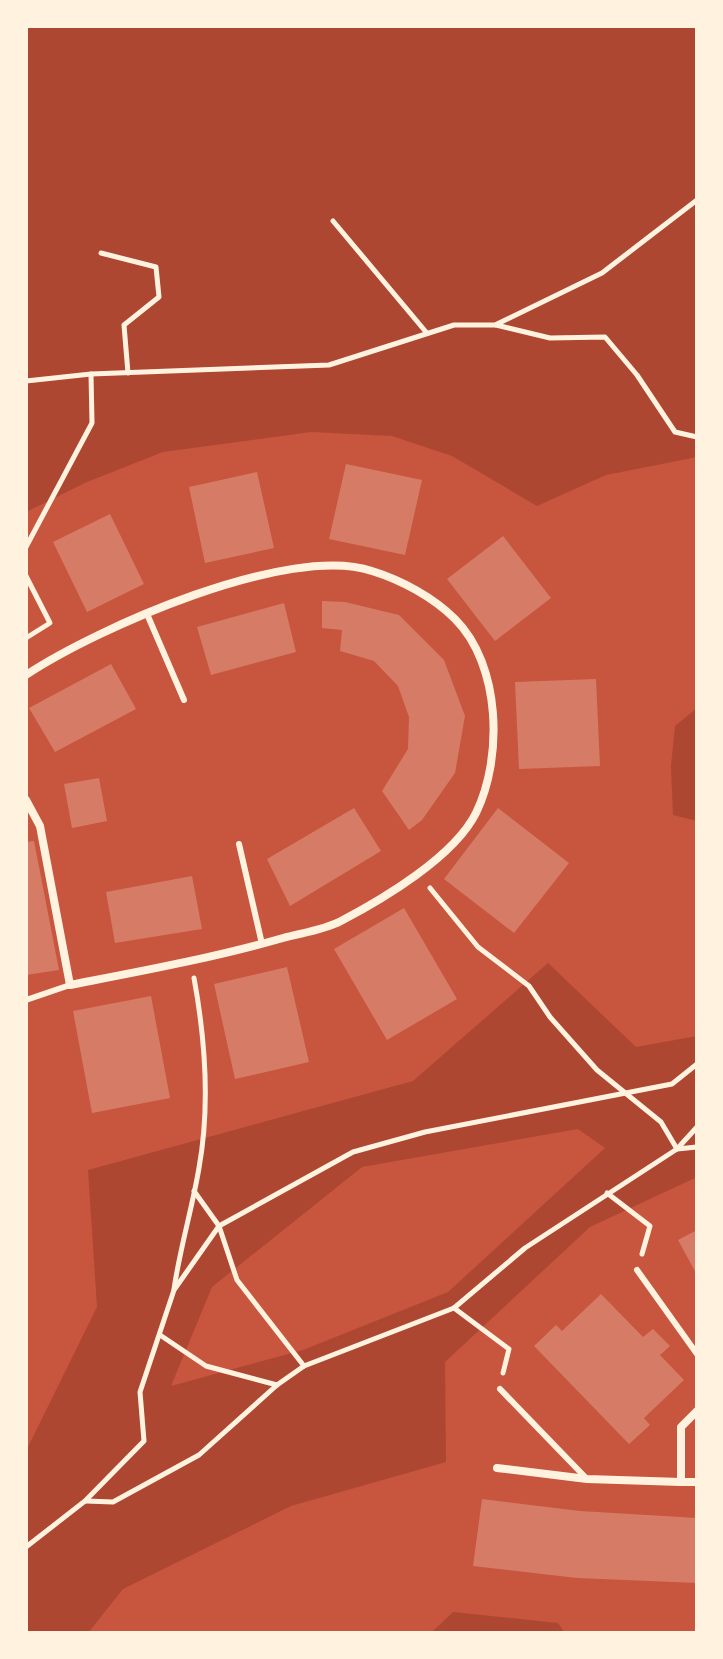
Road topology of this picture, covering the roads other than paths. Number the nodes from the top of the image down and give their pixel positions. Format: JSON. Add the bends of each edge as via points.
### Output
{"nodes":[{"id":1,"x":147,"y":614,"type":"junction"},
{"id":2,"x":26,"y":675,"type":"edge"},
{"id":3,"x":184,"y":700,"type":"dead end"},
{"id":4,"x":26,"y":800,"type":"edge"},
{"id":5,"x":239,"y":844,"type":"dead end"},
{"id":6,"x":262,"y":944,"type":"junction"},
{"id":7,"x":70,"y":985,"type":"junction"},
{"id":8,"x":26,"y":1000,"type":"edge"},
{"id":9,"x":637,"y":1270,"type":"road end"},
{"id":10,"x":697,"y":1354,"type":"edge"},
{"id":11,"x":500,"y":1389,"type":"road end"},
{"id":12,"x":697,"y":1411,"type":"edge"},
{"id":13,"x":497,"y":1468,"type":"dead end"},
{"id":14,"x":587,"y":1479,"type":"junction"},
{"id":15,"x":681,"y":1482,"type":"junction"},
{"id":16,"x":697,"y":1482,"type":"edge"}],
"edges":[{"from":1,"to":2,"type":"street"},
{"from":1,"to":3,"type":"lane"},
{"from":1,"to":6,"type":"street","via":[[247,577],[327,565],[370,570],[425,595],[457,621],[479,659],[495,726],[493,765],[475,815],[453,842],[393,891],[337,923]]},
{"from":4,"to":7,"type":"street","via":[[40,826]]},
{"from":5,"to":6,"type":"lane"},
{"from":6,"to":7,"type":"street"},
{"from":7,"to":8,"type":"lane"},
{"from":9,"to":10,"type":"lane"},
{"from":11,"to":14,"type":"lane"},
{"from":12,"to":15,"type":"street","via":[[681,1427]]},
{"from":13,"to":14,"type":"street"},
{"from":14,"to":15,"type":"street"},
{"from":15,"to":16,"type":"street"}]}
